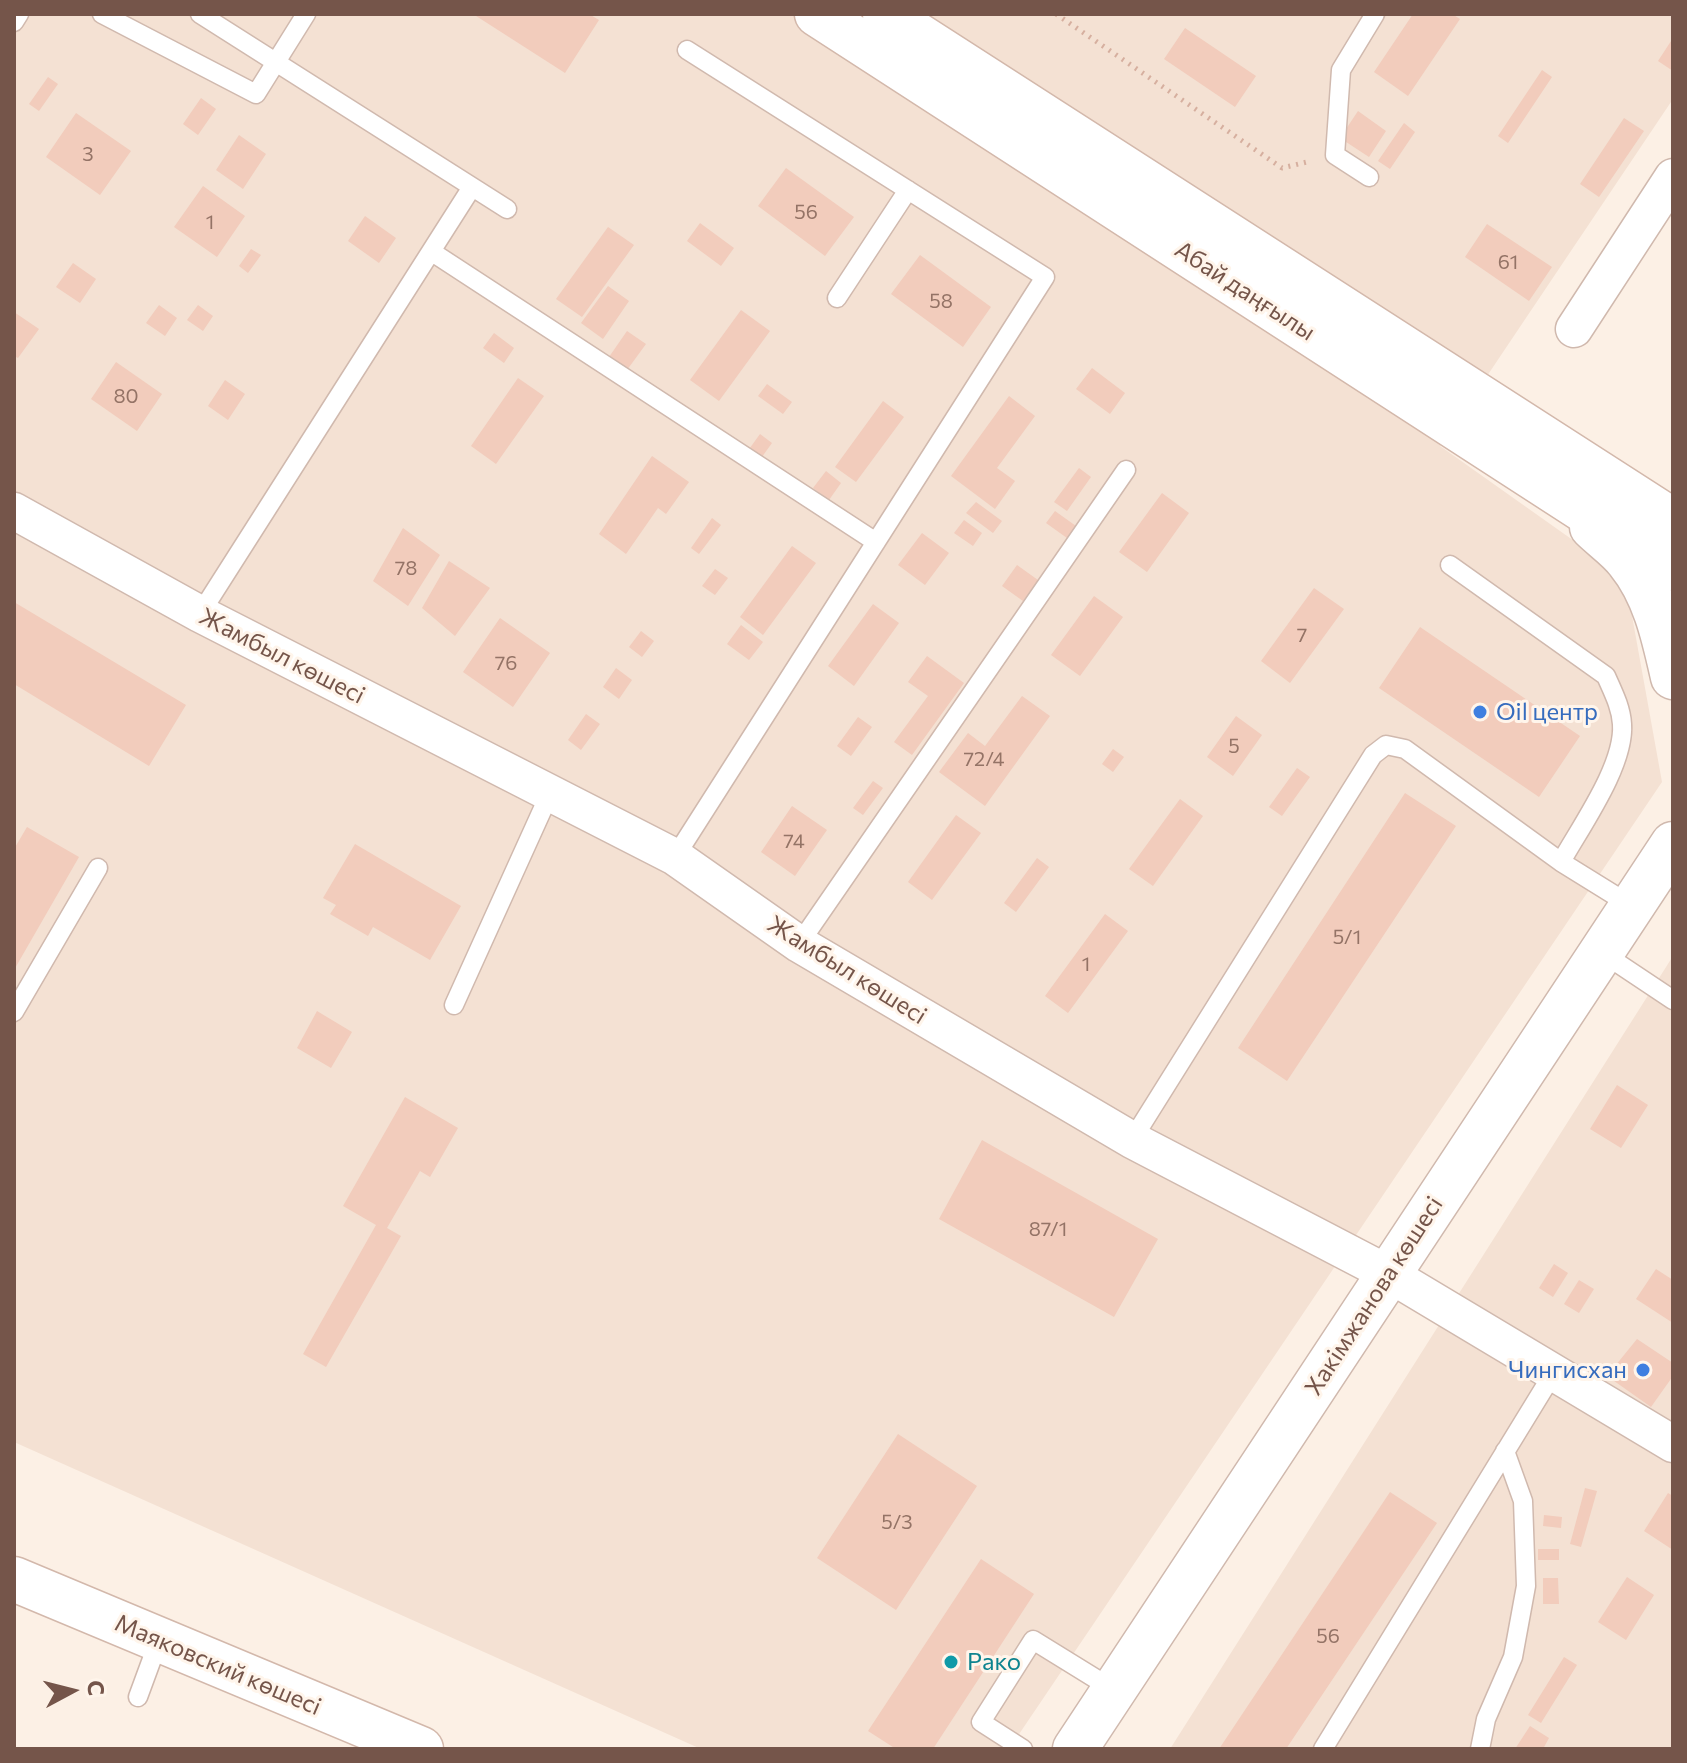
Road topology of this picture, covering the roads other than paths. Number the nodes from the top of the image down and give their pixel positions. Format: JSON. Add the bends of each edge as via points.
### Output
{"nodes":[{"id":1,"x":19,"y":14,"type":"edge"},
{"id":2,"x":102,"y":14,"type":"edge"},
{"id":3,"x":200,"y":14,"type":"edge"},
{"id":4,"x":306,"y":14,"type":"edge"},
{"id":5,"x":817,"y":14,"type":"edge"},
{"id":6,"x":885,"y":14,"type":"edge"},
{"id":7,"x":1375,"y":14,"type":"edge"},
{"id":8,"x":14,"y":22,"type":"edge"},
{"id":9,"x":687,"y":50,"type":"dead end"},
{"id":10,"x":275,"y":62,"type":"junction"},
{"id":11,"x":1369,"y":177,"type":"dead end"},
{"id":12,"x":1673,"y":177,"type":"edge"},
{"id":13,"x":472,"y":187,"type":"junction"},
{"id":14,"x":908,"y":190,"type":"junction"},
{"id":15,"x":507,"y":209,"type":"dead end"},
{"id":16,"x":432,"y":252,"type":"junction"},
{"id":17,"x":837,"y":298,"type":"dead end"},
{"id":18,"x":1574,"y":329,"type":"dead end"},
{"id":19,"x":1126,"y":470,"type":"dead end"},
{"id":20,"x":1549,"y":487,"type":"junction"},
{"id":21,"x":14,"y":511,"type":"edge"},
{"id":22,"x":1673,"y":521,"type":"edge"},
{"id":23,"x":876,"y":542,"type":"junction"},
{"id":24,"x":1450,"y":565,"type":"dead end"},
{"id":25,"x":1673,"y":568,"type":"edge"},
{"id":26,"x":200,"y":614,"type":"junction"},
{"id":27,"x":1673,"y":677,"type":"edge"},
{"id":28,"x":550,"y":793,"type":"junction"},
{"id":29,"x":1673,"y":844,"type":"edge"},
{"id":30,"x":675,"y":857,"type":"junction"},
{"id":31,"x":1561,"y":862,"type":"junction"},
{"id":32,"x":98,"y":868,"type":"dead end"},
{"id":33,"x":1632,"y":906,"type":"junction"},
{"id":34,"x":799,"y":944,"type":"junction"},
{"id":35,"x":1601,"y":952,"type":"junction"},
{"id":36,"x":1673,"y":1000,"type":"edge"},
{"id":37,"x":454,"y":1005,"type":"dead end"},
{"id":38,"x":14,"y":1012,"type":"edge"},
{"id":39,"x":1132,"y":1140,"type":"junction"},
{"id":40,"x":1389,"y":1274,"type":"junction"},
{"id":41,"x":1554,"y":1372,"type":"junction"},
{"id":42,"x":1673,"y":1444,"type":"edge"},
{"id":43,"x":1505,"y":1451,"type":"junction"},
{"id":44,"x":14,"y":1579,"type":"edge"},
{"id":45,"x":159,"y":1640,"type":"junction"},
{"id":46,"x":1114,"y":1690,"type":"junction"},
{"id":47,"x":138,"y":1697,"type":"dead end"},
{"id":48,"x":421,"y":1749,"type":"edge"},
{"id":49,"x":1023,"y":1749,"type":"edge"},
{"id":50,"x":1075,"y":1749,"type":"edge"},
{"id":51,"x":1323,"y":1749,"type":"edge"},
{"id":52,"x":1480,"y":1749,"type":"edge"}],
"edges":[{"from":1,"to":8,"type":"lane"},
{"from":2,"to":10,"type":"lane","via":[[256,94]]},
{"from":3,"to":10,"type":"lane"},
{"from":4,"to":10,"type":"lane"},
{"from":5,"to":20,"type":"main road","name":"Абай даңғылы"},
{"from":6,"to":22,"type":"main road","name":"Абай даңғылы"},
{"from":7,"to":11,"type":"lane","via":[[1341,70],[1335,155]]},
{"from":9,"to":14,"type":"lane"},
{"from":10,"to":13,"type":"lane"},
{"from":12,"to":18,"type":"street"},
{"from":13,"to":15,"type":"lane"},
{"from":13,"to":16,"type":"lane"},
{"from":14,"to":17,"type":"lane"},
{"from":14,"to":23,"type":"lane","via":[[1045,277]]},
{"from":16,"to":23,"type":"lane"},
{"from":16,"to":26,"type":"lane"},
{"from":19,"to":34,"type":"lane"},
{"from":20,"to":25,"type":"main road","name":"Абай даңғылы"},
{"from":20,"to":27,"type":"main road","via":[[1628,561],[1662,629]]},
{"from":21,"to":26,"type":"street","name":"Жамбыл көшесі"},
{"from":23,"to":30,"type":"lane"},
{"from":24,"to":31,"type":"lane","via":[[1606,676],[1617,701],[1622,727],[1612,770]]},
{"from":26,"to":28,"type":"street","name":"Жамбыл көшесі"},
{"from":28,"to":30,"type":"street","name":"Жамбыл көшесі"},
{"from":28,"to":37,"type":"lane"},
{"from":29,"to":33,"type":"main road","name":"Хакімжанова көшесі"},
{"from":30,"to":34,"type":"street","name":"Жамбыл көшесі"},
{"from":31,"to":33,"type":"lane"},
{"from":31,"to":39,"type":"lane","via":[[1405,749],[1386,745],[1373,755]]},
{"from":32,"to":38,"type":"lane"},
{"from":33,"to":35,"type":"main road","name":"Хакімжанова көшесі"},
{"from":34,"to":39,"type":"street","name":"Жамбыл көшесі"},
{"from":35,"to":36,"type":"lane"},
{"from":35,"to":40,"type":"main road","name":"Хакімжанова көшесі"},
{"from":39,"to":40,"type":"street","name":"Жамбыл көшесі"},
{"from":40,"to":41,"type":"street","name":"Жамбыл көшесі"},
{"from":40,"to":46,"type":"main road","name":"Хакімжанова көшесі"},
{"from":41,"to":42,"type":"street","name":"Жамбыл көшесі"},
{"from":41,"to":43,"type":"lane"},
{"from":43,"to":51,"type":"lane"},
{"from":43,"to":52,"type":"lane","via":[[1523,1501],[1526,1586],[1513,1657],[1486,1719]]},
{"from":44,"to":45,"type":"main road","name":"Маяковский көшесі"},
{"from":45,"to":47,"type":"lane"},
{"from":45,"to":48,"type":"main road","name":"Маяковский көшесі","via":[[360,1731]]},
{"from":46,"to":49,"type":"lane","via":[[1033,1640],[981,1722]]},
{"from":46,"to":50,"type":"main road","name":"Хакімжанова көшесі"}]}
